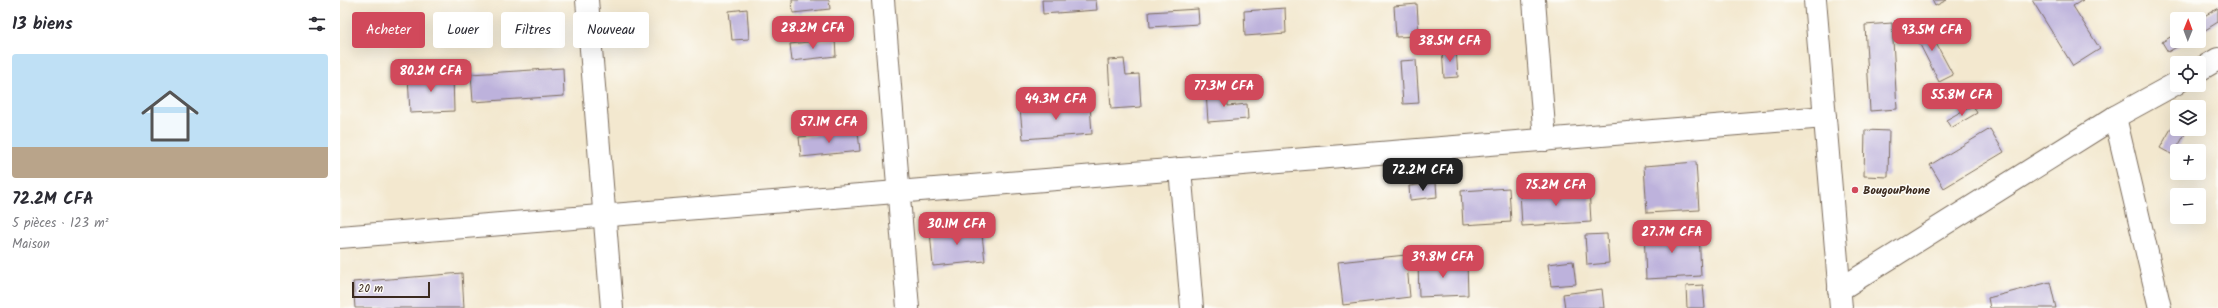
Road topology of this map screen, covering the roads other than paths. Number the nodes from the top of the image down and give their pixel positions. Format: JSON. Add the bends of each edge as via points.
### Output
{"nodes":[{"id":1,"x":587,"y":0,"type":"edge"},
{"id":2,"x":883,"y":0,"type":"edge"},
{"id":3,"x":1534,"y":0,"type":"edge"},
{"id":4,"x":1815,"y":0,"type":"edge"},
{"id":5,"x":2218,"y":59,"type":"edge"},
{"id":6,"x":2206,"y":66,"type":"edge"},
{"id":7,"x":2170,"y":86,"type":"edge"},
{"id":8,"x":1825,"y":117,"type":"junction"},
{"id":9,"x":2115,"y":117,"type":"junction"},
{"id":10,"x":1546,"y":140,"type":"junction"},
{"id":11,"x":1180,"y":169,"type":"junction"},
{"id":12,"x":899,"y":192,"type":"junction"},
{"id":13,"x":604,"y":216,"type":"junction"},
{"id":14,"x":340,"y":237,"type":"edge"},
{"id":15,"x":1840,"y":299,"type":"edge"},
{"id":16,"x":612,"y":308,"type":"edge"},
{"id":17,"x":908,"y":308,"type":"edge"},
{"id":18,"x":1192,"y":308,"type":"edge"},
{"id":19,"x":2160,"y":308,"type":"edge"}],
"edges":[{"from":1,"to":13,"type":"street"},
{"from":2,"to":12,"type":"street"},
{"from":3,"to":10,"type":"street"},
{"from":4,"to":8,"type":"street"},
{"from":5,"to":6,"type":"street"},
{"from":7,"to":9,"type":"street"},
{"from":8,"to":10,"type":"street"},
{"from":8,"to":15,"type":"street"},
{"from":9,"to":15,"type":"street"},
{"from":9,"to":19,"type":"street"},
{"from":10,"to":11,"type":"street"},
{"from":11,"to":12,"type":"street"},
{"from":11,"to":18,"type":"street"},
{"from":12,"to":13,"type":"street"},
{"from":12,"to":17,"type":"street"},
{"from":13,"to":14,"type":"street"},
{"from":13,"to":16,"type":"street"}]}
